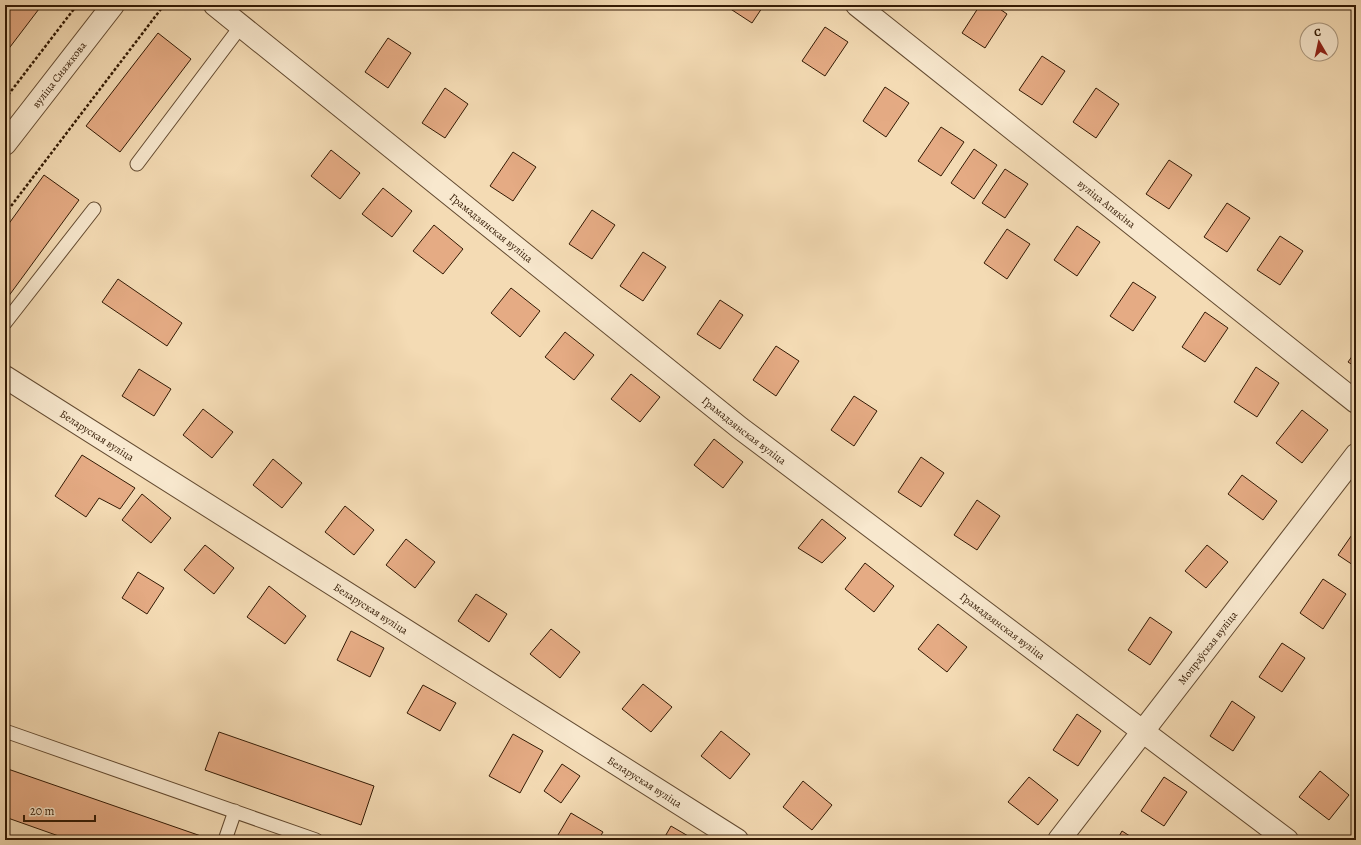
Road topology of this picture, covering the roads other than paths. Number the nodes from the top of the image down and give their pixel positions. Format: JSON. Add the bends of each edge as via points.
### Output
{"nodes":[{"id":1,"x":113,"y":5,"type":"edge"},
{"id":2,"x":215,"y":5,"type":"edge"},
{"id":3,"x":857,"y":5,"type":"edge"},
{"id":4,"x":241,"y":26,"type":"junction"},
{"id":5,"x":5,"y":144,"type":"edge"},
{"id":6,"x":137,"y":164,"type":"dead end"},
{"id":7,"x":94,"y":209,"type":"dead end"},
{"id":8,"x":5,"y":323,"type":"edge"},
{"id":9,"x":5,"y":377,"type":"edge"},
{"id":10,"x":1356,"y":402,"type":"edge"},
{"id":11,"x":1356,"y":455,"type":"edge"},
{"id":12,"x":5,"y":731,"type":"edge"},
{"id":13,"x":1143,"y":732,"type":"junction"},
{"id":14,"x":235,"y":811,"type":"junction"},
{"id":15,"x":225,"y":840,"type":"edge"},
{"id":16,"x":316,"y":840,"type":"edge"},
{"id":17,"x":737,"y":840,"type":"edge"},
{"id":18,"x":1059,"y":840,"type":"edge"},
{"id":19,"x":1287,"y":840,"type":"edge"}],
"edges":[{"from":1,"to":5,"type":"street","name":"вуліца Сняжкова"},
{"from":2,"to":4,"type":"street","name":"Грамадзянская вуліца"},
{"from":3,"to":10,"type":"street","name":"вуліца Апякіна"},
{"from":4,"to":6,"type":"lane"},
{"from":4,"to":13,"type":"street","name":"Грамадзянская вуліца","via":[[740,428]]},
{"from":7,"to":8,"type":"lane"},
{"from":9,"to":17,"type":"street","name":"Беларуская вуліца"},
{"from":11,"to":13,"type":"street","name":"Мопраўская вуліца"},
{"from":12,"to":14,"type":"lane"},
{"from":13,"to":18,"type":"street","name":"Мопраўская вуліца"},
{"from":13,"to":19,"type":"street","name":"Грамадзянская вуліца"},
{"from":14,"to":15,"type":"lane"},
{"from":14,"to":16,"type":"lane"}]}
